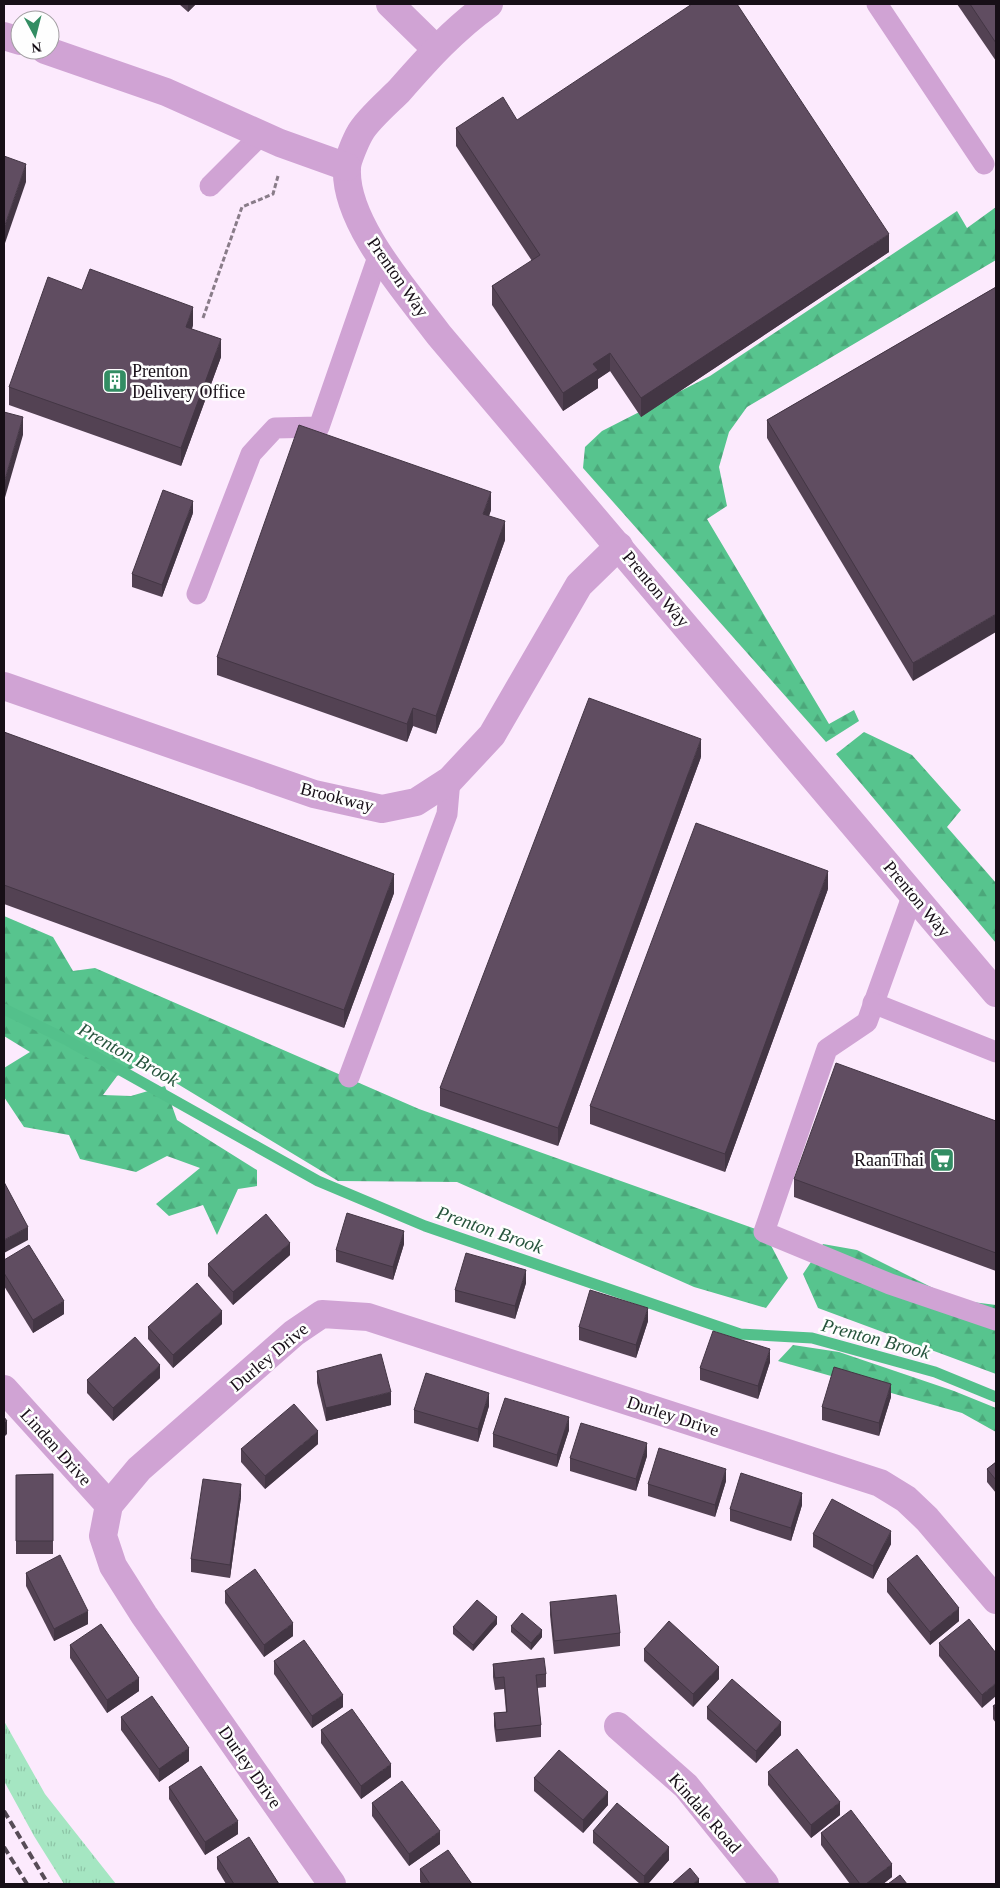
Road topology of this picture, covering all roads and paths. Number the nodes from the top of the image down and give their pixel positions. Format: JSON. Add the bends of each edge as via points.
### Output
{"nodes":[{"id":1,"x":390,"y":4,"type":"edge"},
{"id":2,"x":489,"y":4,"type":"edge"},
{"id":3,"x":877,"y":4,"type":"edge"},
{"id":4,"x":436,"y":49,"type":"junction"},
{"id":5,"x":60,"y":55,"type":"edge"},
{"id":6,"x":261,"y":135,"type":"junction"},
{"id":7,"x":288,"y":146,"type":"junction"},
{"id":8,"x":984,"y":164,"type":"dead end"},
{"id":9,"x":347,"y":167,"type":"junction"},
{"id":10,"x":210,"y":186,"type":"dead end"},
{"id":11,"x":379,"y":254,"type":"junction"},
{"id":12,"x":203,"y":318,"type":"dead end"},
{"id":13,"x":619,"y":546,"type":"junction"},
{"id":14,"x":197,"y":594,"type":"dead end"},
{"id":15,"x":4,"y":686,"type":"edge"},
{"id":16,"x":450,"y":780,"type":"junction"},
{"id":17,"x":913,"y":894,"type":"junction"},
{"id":18,"x":996,"y":993,"type":"edge"},
{"id":19,"x":873,"y":1003,"type":"junction"},
{"id":20,"x":996,"y":1052,"type":"edge"},
{"id":21,"x":349,"y":1077,"type":"dead end"},
{"id":22,"x":996,"y":1320,"type":"edge"},
{"id":23,"x":4,"y":1389,"type":"edge"},
{"id":24,"x":109,"y":1505,"type":"junction"},
{"id":25,"x":996,"y":1600,"type":"edge"},
{"id":26,"x":618,"y":1726,"type":"dead end"},
{"id":27,"x":332,"y":1884,"type":"edge"},
{"id":28,"x":765,"y":1884,"type":"edge"}],
"edges":[{"from":1,"to":4,"type":"street"},
{"from":2,"to":4,"type":"street","name":"Prenton Way","via":[[466,20]]},
{"from":3,"to":8,"type":"lane"},
{"from":4,"to":9,"type":"street","name":"Prenton Way","via":[[360,132]]},
{"from":5,"to":6,"type":"street","via":[[166,92]]},
{"from":6,"to":7,"type":"street"},
{"from":6,"to":10,"type":"lane"},
{"from":7,"to":9,"type":"street"},
{"from":7,"to":12,"type":"path","via":[[273,194],[242,206]]},
{"from":9,"to":11,"type":"street","name":"Prenton Way","via":[[351,198],[362,226]]},
{"from":11,"to":13,"type":"street","name":"Prenton Way","via":[[439,335]]},
{"from":11,"to":14,"type":"lane","via":[[319,427],[275,428],[250,454]]},
{"from":13,"to":16,"type":"street","name":"Brookway","via":[[579,585],[492,735]]},
{"from":13,"to":17,"type":"street","name":"Prenton Way"},
{"from":15,"to":16,"type":"street","name":"Brookway","via":[[314,794],[382,809],[416,802]]},
{"from":16,"to":21,"type":"lane","via":[[447,814]]},
{"from":17,"to":18,"type":"street","name":"Prenton Way"},
{"from":17,"to":19,"type":"lane"},
{"from":19,"to":20,"type":"lane"},
{"from":19,"to":22,"type":"lane","via":[[867,1022],[827,1050],[764,1232],[890,1284]]},
{"from":23,"to":24,"type":"street","name":"Linden Drive"},
{"from":24,"to":25,"type":"street","name":"Durley Drive","via":[[139,1469],[294,1333],[322,1314],[368,1317],[880,1483],[913,1505]]},
{"from":24,"to":27,"type":"street","name":"Durley Drive","via":[[103,1536],[113,1566]]},
{"from":26,"to":28,"type":"street","name":"Kindale Road","via":[[686,1786]]}]}
